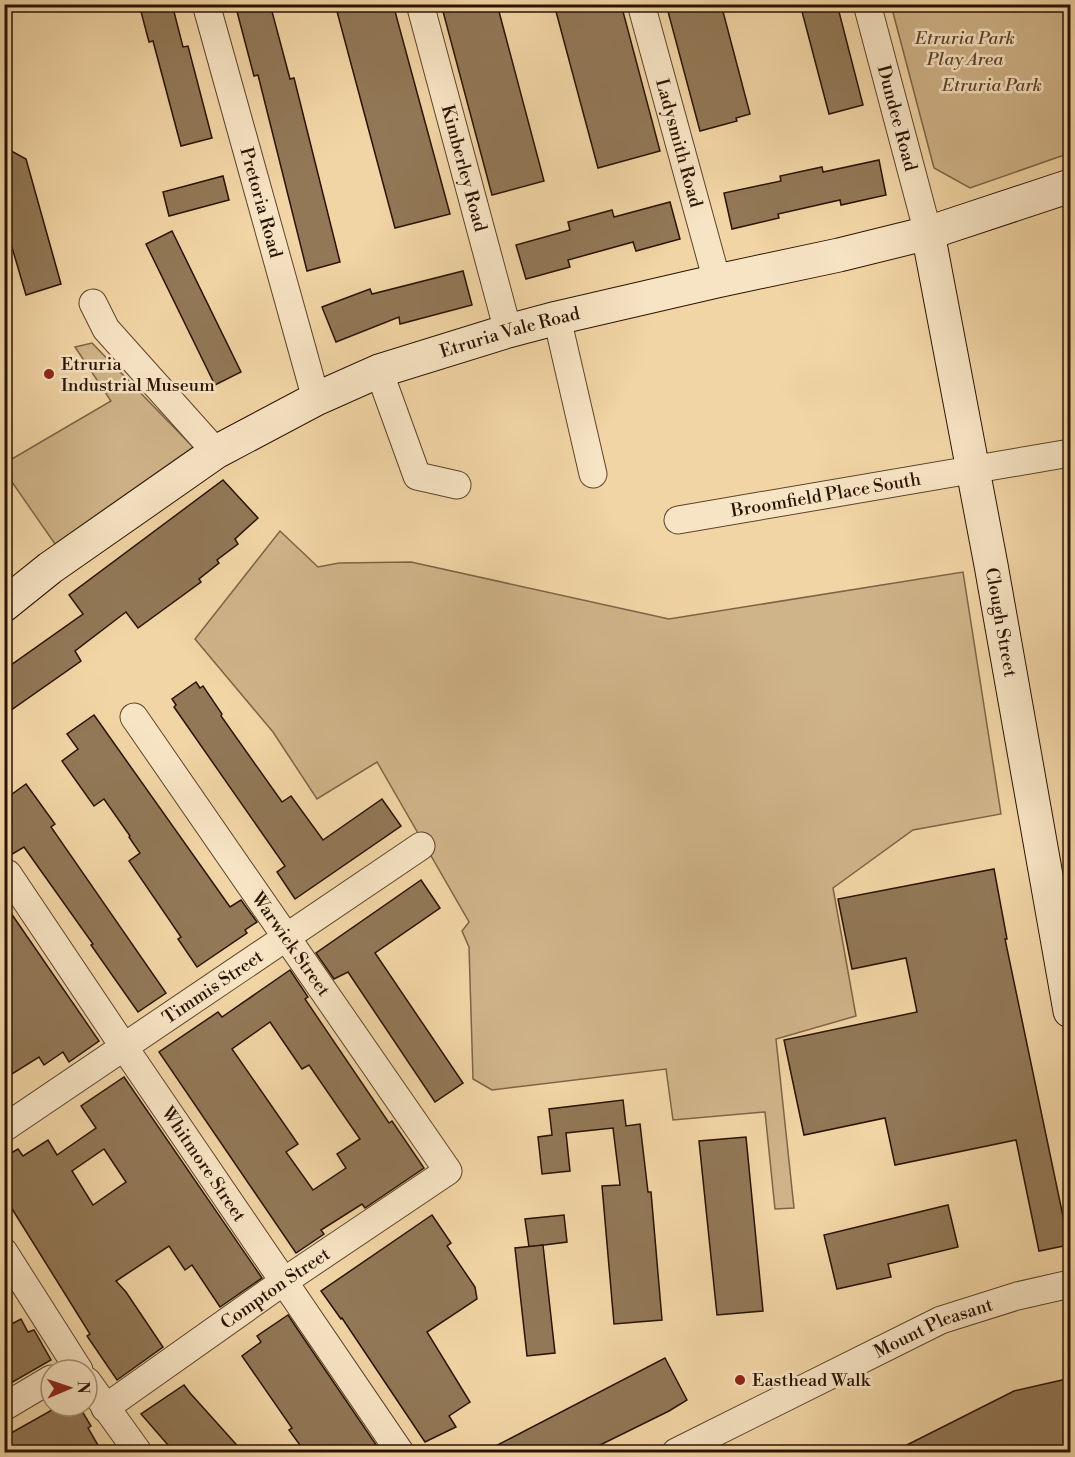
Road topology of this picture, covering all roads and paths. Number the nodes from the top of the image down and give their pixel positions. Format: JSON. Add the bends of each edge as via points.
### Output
{"nodes":[{"id":1,"x":206,"y":4,"type":"edge"},
{"id":2,"x":420,"y":4,"type":"edge"},
{"id":3,"x":641,"y":4,"type":"edge"},
{"id":4,"x":867,"y":4,"type":"edge"},
{"id":5,"x":1071,"y":186,"type":"edge"},
{"id":6,"x":928,"y":233,"type":"junction"},
{"id":7,"x":717,"y":281,"type":"junction"},
{"id":8,"x":93,"y":303,"type":"dead end"},
{"id":9,"x":557,"y":318,"type":"junction"},
{"id":10,"x":508,"y":331,"type":"junction"},
{"id":11,"x":378,"y":371,"type":"junction"},
{"id":12,"x":316,"y":399,"type":"junction"},
{"id":13,"x":216,"y":452,"type":"junction"},
{"id":14,"x":1071,"y":453,"type":"edge"},
{"id":15,"x":974,"y":469,"type":"junction"},
{"id":16,"x":593,"y":474,"type":"dead end"},
{"id":17,"x":457,"y":485,"type":"dead end"},
{"id":18,"x":678,"y":520,"type":"dead end"},
{"id":19,"x":4,"y":605,"type":"edge"},
{"id":20,"x":134,"y":717,"type":"dead end"},
{"id":21,"x":421,"y":846,"type":"dead end"},
{"id":22,"x":8,"y":874,"type":"dead end"},
{"id":23,"x":286,"y":937,"type":"junction"},
{"id":24,"x":1071,"y":1011,"type":"edge"},
{"id":25,"x":124,"y":1047,"type":"junction"},
{"id":26,"x":4,"y":1128,"type":"edge"},
{"id":27,"x":448,"y":1171,"type":"joint"},
{"id":28,"x":4,"y":1252,"type":"edge"},
{"id":29,"x":284,"y":1282,"type":"junction"},
{"id":30,"x":1071,"y":1284,"type":"edge"},
{"id":31,"x":69,"y":1358,"type":"edge"},
{"id":32,"x":39,"y":1386,"type":"edge"},
{"id":33,"x":99,"y":1400,"type":"edge"},
{"id":34,"x":4,"y":1407,"type":"edge"},
{"id":35,"x":105,"y":1408,"type":"junction"},
{"id":36,"x":138,"y":1452,"type":"edge"},
{"id":37,"x":400,"y":1452,"type":"edge"},
{"id":38,"x":676,"y":1452,"type":"edge"}],
"edges":[{"from":1,"to":12,"type":"street","name":"Pretoria Road"},
{"from":2,"to":10,"type":"street","name":"Kimberley Road"},
{"from":3,"to":7,"type":"street","name":"Ladysmith Road"},
{"from":4,"to":6,"type":"street","name":"Dundee Road"},
{"from":5,"to":6,"type":"main road","name":"Etruria Vale Road"},
{"from":6,"to":7,"type":"main road","name":"Etruria Vale Road"},
{"from":6,"to":15,"type":"main road","name":"Clough Street"},
{"from":7,"to":9,"type":"main road","name":"Etruria Vale Road"},
{"from":8,"to":13,"type":"street","via":[[106,329]]},
{"from":9,"to":10,"type":"main road","name":"Etruria Vale Road"},
{"from":9,"to":16,"type":"street"},
{"from":10,"to":11,"type":"main road","name":"Etruria Vale Road"},
{"from":11,"to":12,"type":"main road","name":"Etruria Vale Road"},
{"from":11,"to":17,"type":"street","via":[[417,476]]},
{"from":12,"to":13,"type":"main road","name":"Etruria Vale Road"},
{"from":13,"to":19,"type":"main road","name":"Etruria Vale Road","via":[[50,568]]},
{"from":14,"to":15,"type":"street","name":"Broomfield Place South"},
{"from":15,"to":18,"type":"street","name":"Broomfield Place South"},
{"from":15,"to":24,"type":"main road","name":"Clough Street"},
{"from":20,"to":23,"type":"street","name":"Warwick Street"},
{"from":21,"to":23,"type":"street","name":"Timmis Street"},
{"from":22,"to":25,"type":"street","name":"Whitmore Street"},
{"from":23,"to":25,"type":"street","name":"Timmis Street"},
{"from":23,"to":27,"type":"street","name":"Warwick Street"},
{"from":25,"to":26,"type":"street","name":"Timmis Street"},
{"from":25,"to":29,"type":"street","name":"Whitmore Street"},
{"from":27,"to":29,"type":"street","name":"Compton Street"},
{"from":28,"to":31,"type":"street"},
{"from":29,"to":35,"type":"street","name":"Compton Street"},
{"from":29,"to":37,"type":"street","name":"Whitmore Street"},
{"from":30,"to":38,"type":"street","name":"Mount Pleasant","via":[[942,1320]]},
{"from":32,"to":34,"type":"street"},
{"from":33,"to":35,"type":"street"},
{"from":35,"to":36,"type":"street"}]}
